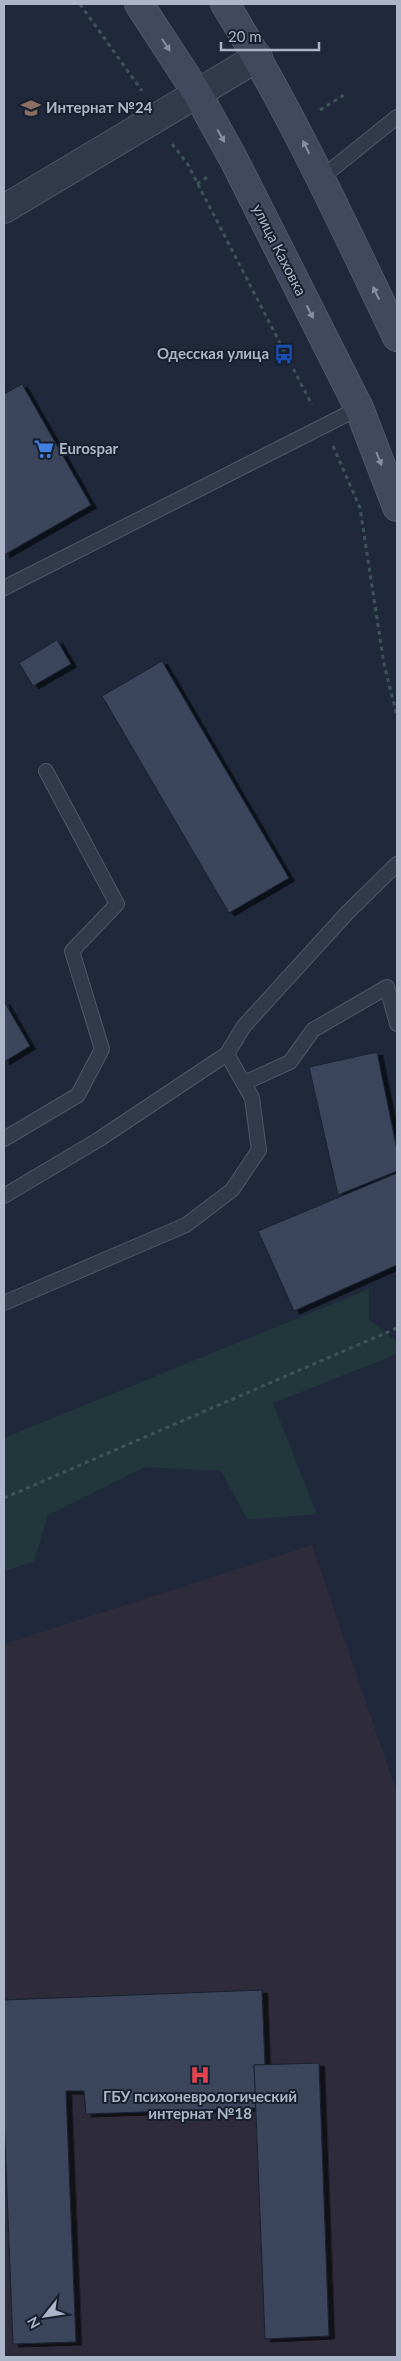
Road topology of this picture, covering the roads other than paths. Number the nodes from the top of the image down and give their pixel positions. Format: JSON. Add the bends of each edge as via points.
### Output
{"nodes":[{"id":1,"x":139,"y":4,"type":"edge"},
{"id":2,"x":225,"y":4,"type":"edge"},
{"id":3,"x":258,"y":57,"type":"junction"},
{"id":4,"x":197,"y":93,"type":"junction"},
{"id":5,"x":397,"y":117,"type":"edge"},
{"id":6,"x":321,"y":178,"type":"junction"},
{"id":7,"x":4,"y":209,"type":"edge"},
{"id":8,"x":395,"y":327,"type":"edge"},
{"id":9,"x":358,"y":408,"type":"junction"},
{"id":10,"x":397,"y":507,"type":"edge"},
{"id":11,"x":4,"y":588,"type":"edge"},
{"id":12,"x":46,"y":770,"type":"dead end"},
{"id":13,"x":397,"y":864,"type":"edge"},
{"id":14,"x":397,"y":1024,"type":"edge"},
{"id":15,"x":227,"y":1054,"type":"junction"},
{"id":16,"x":244,"y":1083,"type":"junction"},
{"id":17,"x":4,"y":1139,"type":"edge"},
{"id":18,"x":4,"y":1196,"type":"edge"},
{"id":19,"x":4,"y":1303,"type":"edge"}],
"edges":[{"from":1,"to":4,"type":"main road","name":"улица Каховка","one_way":true},
{"from":2,"to":3,"type":"main road"},
{"from":3,"to":4,"type":"street"},
{"from":6,"to":3,"type":"main road","one_way":true},
{"from":4,"to":7,"type":"street"},
{"from":4,"to":9,"type":"main road","name":"улица Каховка","one_way":true},
{"from":5,"to":6,"type":"lane"},
{"from":8,"to":6,"type":"main road","one_way":true},
{"from":9,"to":10,"type":"main road","name":"улица Каховка","one_way":true},
{"from":9,"to":11,"type":"lane"},
{"from":12,"to":17,"type":"lane","via":[[117,904],[72,951],[102,1048],[78,1095]]},
{"from":13,"to":15,"type":"lane","via":[[347,913],[244,1026]]},
{"from":14,"to":16,"type":"lane","via":[[387,987],[313,1030],[290,1062]]},
{"from":15,"to":16,"type":"lane"},
{"from":15,"to":18,"type":"lane","via":[[98,1140]]},
{"from":16,"to":19,"type":"lane","via":[[252,1098],[259,1150],[232,1190],[186,1225]]}]}
